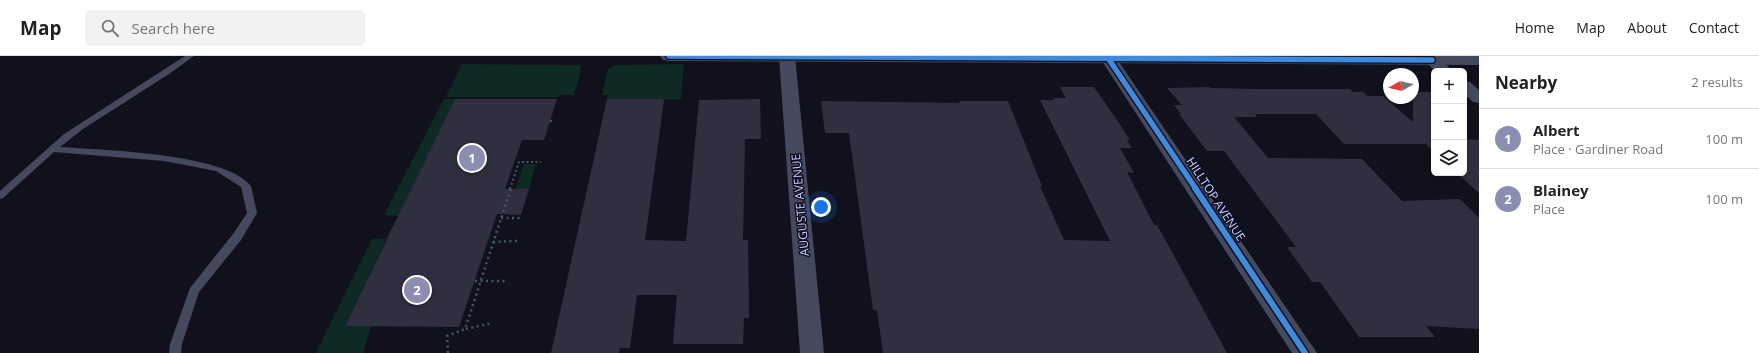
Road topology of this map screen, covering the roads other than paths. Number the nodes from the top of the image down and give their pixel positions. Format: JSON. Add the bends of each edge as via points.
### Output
{"nodes":[{"id":1,"x":190,"y":56,"type":"edge"},
{"id":2,"x":669,"y":56,"type":"edge"},
{"id":3,"x":787,"y":56,"type":"edge"},
{"id":4,"x":911,"y":57,"type":"edge"},
{"id":5,"x":1218,"y":57,"type":"edge"},
{"id":6,"x":1108,"y":58,"type":"junction"},
{"id":7,"x":1432,"y":60,"type":"junction"},
{"id":8,"x":1479,"y":60,"type":"edge"},
{"id":9,"x":1441,"y":68,"type":"edge"},
{"id":10,"x":1467,"y":88,"type":"edge"},
{"id":11,"x":1479,"y":98,"type":"edge"},
{"id":12,"x":52,"y":149,"type":"junction"},
{"id":13,"x":0,"y":196,"type":"edge"},
{"id":14,"x":175,"y":353,"type":"edge"},
{"id":15,"x":812,"y":353,"type":"edge"},
{"id":16,"x":1305,"y":353,"type":"edge"}],
"edges":[{"from":1,"to":12,"type":"lane","via":[[157,80],[91,119]]},
{"from":2,"to":3,"type":"street"},
{"from":3,"to":4,"type":"street"},
{"from":3,"to":15,"type":"street","name":"AUGUSTE AVENUE"},
{"from":4,"to":6,"type":"street"},
{"from":5,"to":6,"type":"street"},
{"from":5,"to":7,"type":"street"},
{"from":6,"to":16,"type":"street","name":"HILLTOP AVENUE"},
{"from":7,"to":8,"type":"street"},
{"from":7,"to":9,"type":"street"},
{"from":10,"to":11,"type":"street"},
{"from":12,"to":13,"type":"lane"},
{"from":12,"to":14,"type":"lane","via":[[164,158],[219,169],[246,186],[252,214],[194,291]]}]}
